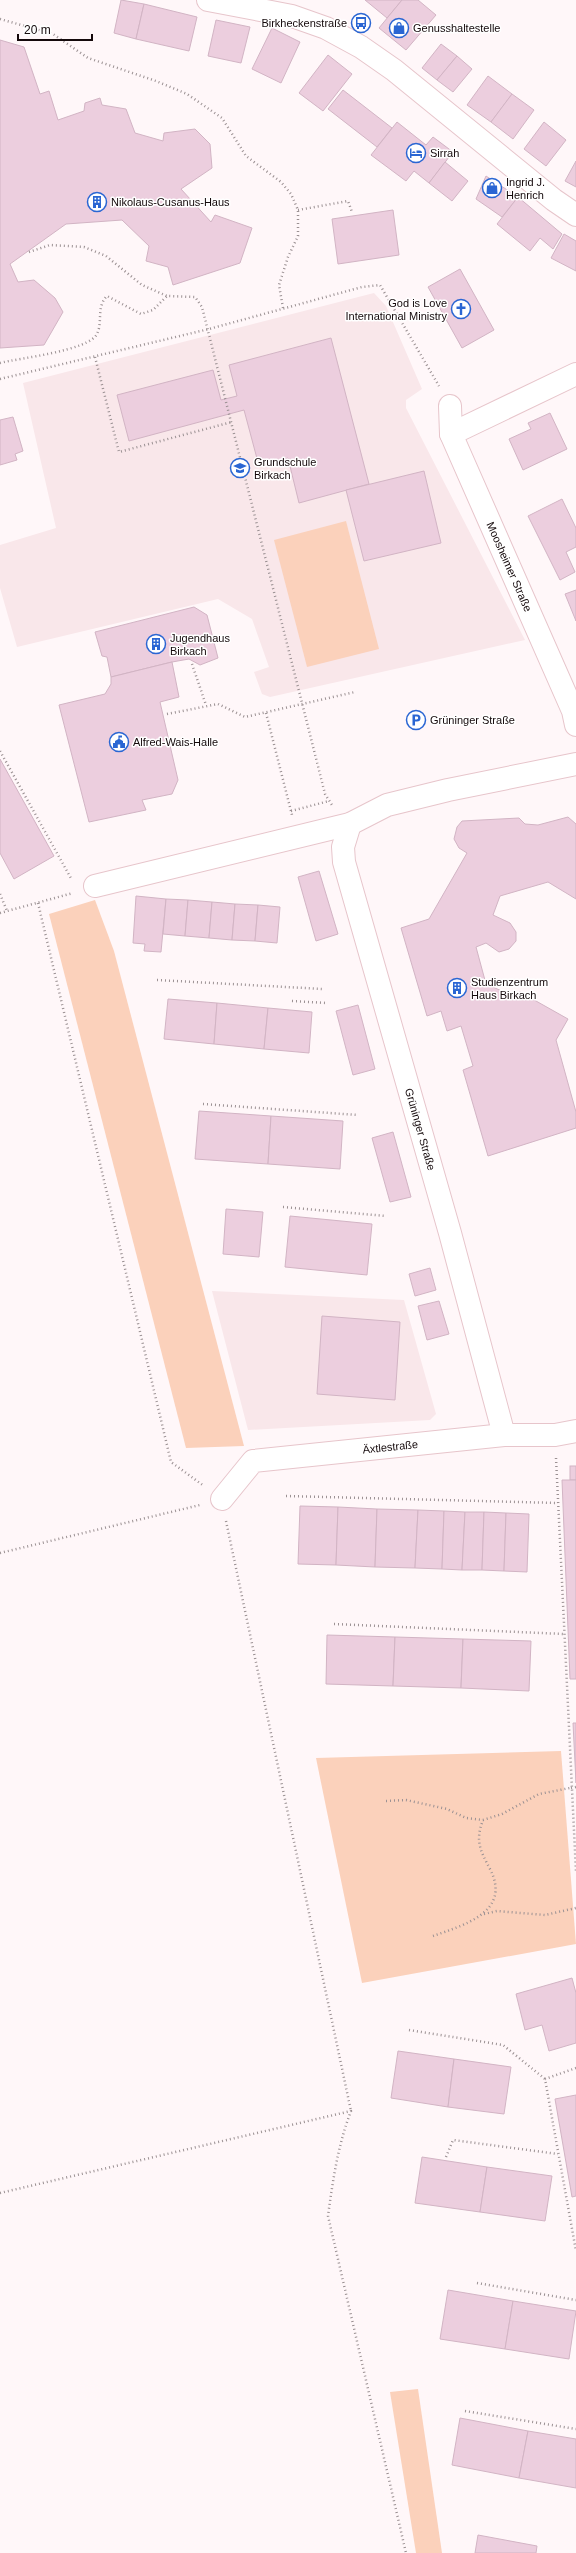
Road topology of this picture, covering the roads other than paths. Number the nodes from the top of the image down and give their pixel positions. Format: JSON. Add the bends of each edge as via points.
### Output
{"nodes":[{"id":1,"x":208,"y":0,"type":"edge"},
{"id":2,"x":294,"y":8,"type":"edge"},
{"id":3,"x":576,"y":215,"type":"edge"},
{"id":4,"x":576,"y":374,"type":"edge"},
{"id":5,"x":450,"y":406,"type":"road end"},
{"id":6,"x":451,"y":434,"type":"junction"},
{"id":7,"x":576,"y":725,"type":"edge"},
{"id":8,"x":576,"y":764,"type":"edge"},
{"id":9,"x":350,"y":824,"type":"junction"},
{"id":10,"x":86,"y":889,"type":"road end"},
{"id":11,"x":576,"y":1431,"type":"edge"},
{"id":12,"x":504,"y":1435,"type":"junction"},
{"id":13,"x":222,"y":1499,"type":"road end"}],
"edges":[{"from":1,"to":2,"type":"street"},
{"from":2,"to":3,"type":"street","via":[[361,47],[394,70]]},
{"from":4,"to":6,"type":"street"},
{"from":5,"to":6,"type":"street","name":"Moosheimer Straße"},
{"from":6,"to":7,"type":"street","name":"Moosheimer Straße","via":[[573,711]]},
{"from":8,"to":9,"type":"street","via":[[387,805]]},
{"from":9,"to":10,"type":"street"},
{"from":9,"to":12,"type":"street","name":"Grüninger Straße","via":[[343,847],[344,862],[448,1226]]},
{"from":11,"to":12,"type":"street","name":"Äxtlestraße","via":[[555,1435]]},
{"from":12,"to":13,"type":"street","name":"Äxtlestraße","via":[[253,1461]]}]}
